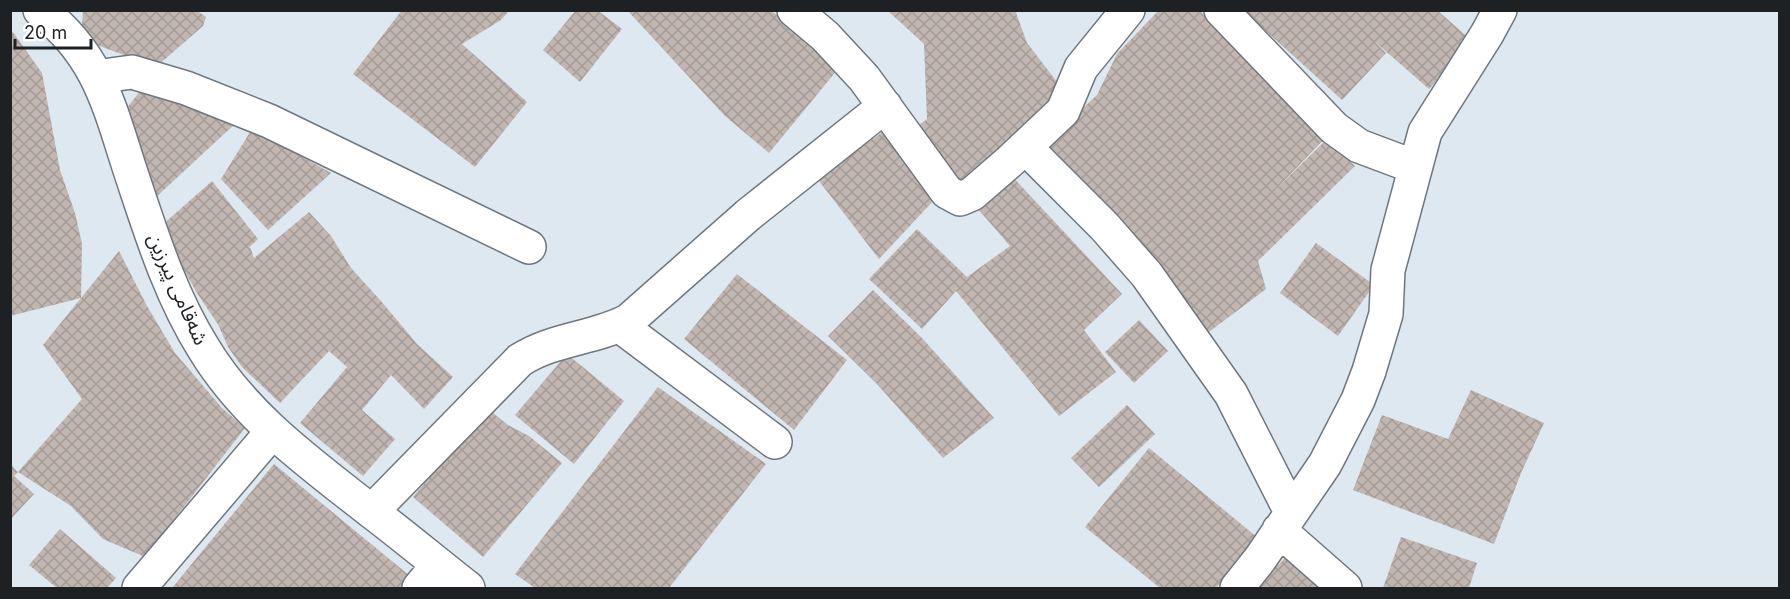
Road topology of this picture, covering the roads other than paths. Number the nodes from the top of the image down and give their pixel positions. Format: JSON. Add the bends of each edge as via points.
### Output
{"nodes":[{"id":1,"x":40,"y":10,"type":"edge"},
{"id":2,"x":794,"y":10,"type":"edge"},
{"id":3,"x":1128,"y":10,"type":"edge"},
{"id":4,"x":1221,"y":10,"type":"edge"},
{"id":5,"x":1500,"y":10,"type":"edge"},
{"id":6,"x":100,"y":80,"type":"junction"},
{"id":7,"x":885,"y":106,"type":"junction"},
{"id":8,"x":1025,"y":147,"type":"junction"},
{"id":9,"x":1415,"y":167,"type":"junction"},
{"id":10,"x":529,"y":247,"type":"dead end"},
{"id":11,"x":619,"y":325,"type":"junction"},
{"id":12,"x":272,"y":432,"type":"junction"},
{"id":13,"x":775,"y":442,"type":"dead end"},
{"id":14,"x":372,"y":511,"type":"junction"},
{"id":15,"x":1285,"y":521,"type":"junction"},
{"id":16,"x":428,"y":577,"type":"edge"},
{"id":17,"x":139,"y":588,"type":"edge"},
{"id":18,"x":468,"y":588,"type":"edge"},
{"id":19,"x":1237,"y":588,"type":"edge"},
{"id":20,"x":1345,"y":588,"type":"edge"}],
"edges":[{"from":1,"to":6,"type":"street","name":"شەقامی پیرزین","via":[[75,44]]},
{"from":2,"to":7,"type":"street","via":[[825,36]]},
{"from":3,"to":8,"type":"street","via":[[1081,68],[1063,111]]},
{"from":4,"to":9,"type":"street","via":[[1334,128],[1359,146]]},
{"from":5,"to":9,"type":"street","via":[[1425,132]]},
{"from":6,"to":10,"type":"street","via":[[132,72],[228,104]]},
{"from":6,"to":12,"type":"street","name":"شەقامی پیرزین","via":[[160,258],[180,304],[204,349],[235,393]]},
{"from":7,"to":8,"type":"street","via":[[947,192],[960,199],[972,194]]},
{"from":7,"to":11,"type":"street","via":[[748,215],[637,315]]},
{"from":8,"to":15,"type":"street","via":[[1147,275],[1231,394]]},
{"from":9,"to":15,"type":"street","via":[[1388,270],[1386,315],[1369,371],[1326,464]]},
{"from":11,"to":13,"type":"street"},
{"from":11,"to":14,"type":"street","via":[[553,344],[520,360]]},
{"from":12,"to":14,"type":"street","name":"شەقامی پیرزین"},
{"from":12,"to":17,"type":"street"},
{"from":14,"to":16,"type":"street","name":"شەقامی پیرزین"},
{"from":15,"to":19,"type":"street"},
{"from":15,"to":20,"type":"street"},
{"from":16,"to":18,"type":"street","name":"شەقامی پیرزین"}]}
